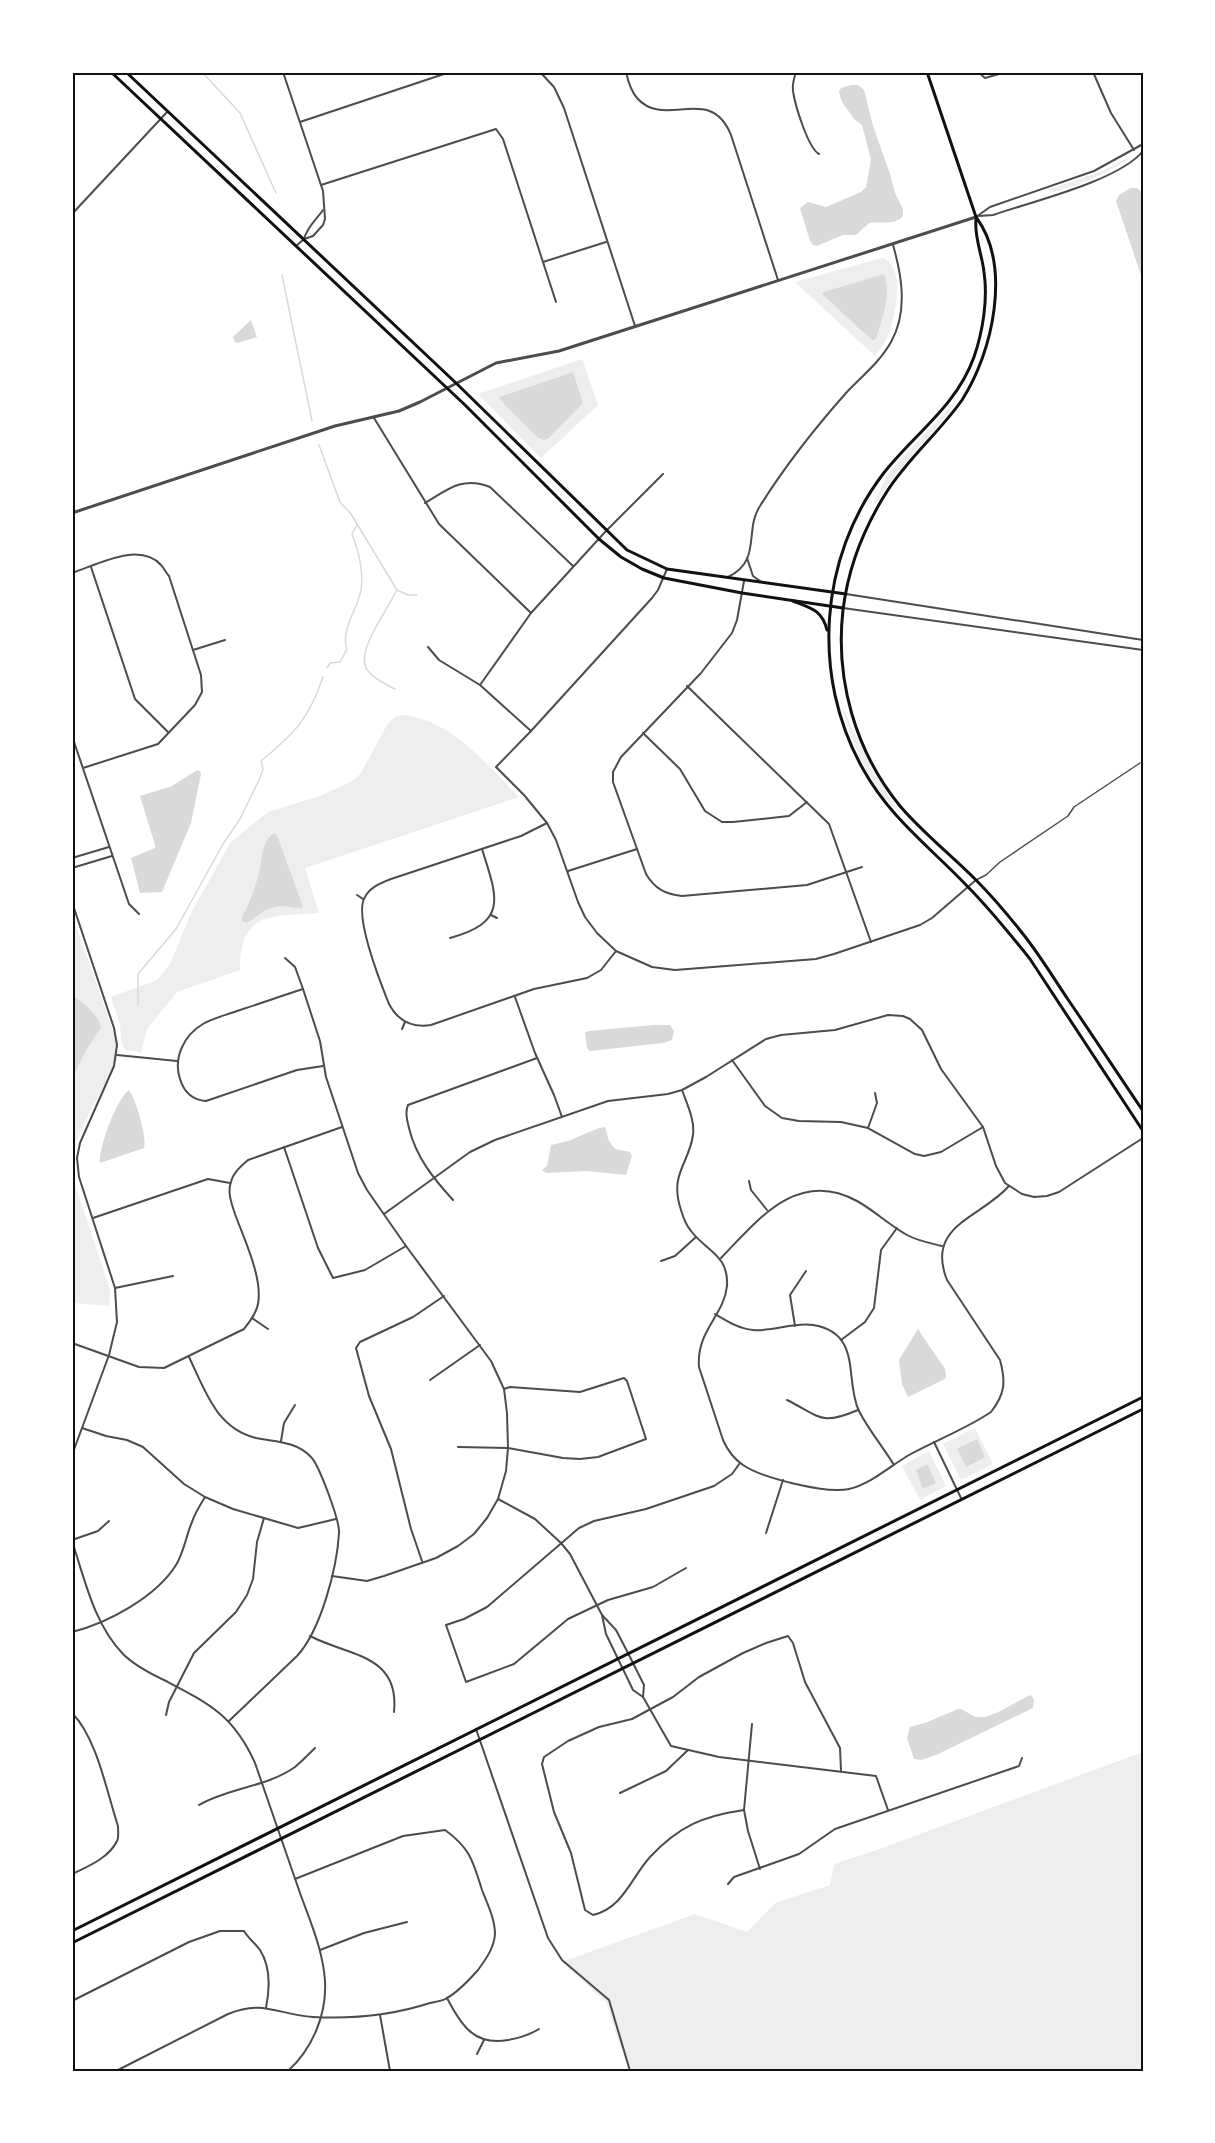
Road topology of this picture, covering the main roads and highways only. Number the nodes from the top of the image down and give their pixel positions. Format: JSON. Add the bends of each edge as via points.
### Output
{"nodes":[{"id":1,"x":111,"y":72,"type":"edge"},
{"id":2,"x":126,"y":72,"type":"edge"},
{"id":3,"x":927,"y":72,"type":"edge"},
{"id":4,"x":976,"y":217,"type":"junction"},
{"id":5,"x":833,"y":592,"type":"junction"},
{"id":6,"x":846,"y":594,"type":"junction"},
{"id":7,"x":789,"y":600,"type":"junction"},
{"id":8,"x":831,"y":606,"type":"junction"},
{"id":9,"x":843,"y":608,"type":"junction"},
{"id":10,"x":828,"y":633,"type":"junction"},
{"id":11,"x":1143,"y":1111,"type":"edge"},
{"id":12,"x":1143,"y":1131,"type":"edge"},
{"id":13,"x":1143,"y":1397,"type":"edge"},
{"id":14,"x":1143,"y":1409,"type":"edge"},
{"id":15,"x":72,"y":1931,"type":"edge"},
{"id":16,"x":72,"y":1943,"type":"edge"}],
"edges":[{"from":1,"to":7,"type":"main road","via":[[621,557],[664,578]]},
{"from":2,"to":5,"type":"main road","via":[[627,550],[667,570]]},
{"from":3,"to":4,"type":"main road"},
{"from":4,"to":5,"type":"main road","via":[[985,289],[975,356],[951,401],[884,473],[860,510],[844,548]]},
{"from":4,"to":6,"type":"main road","via":[[984,227],[995,273],[995,302],[987,344],[963,398],[901,472],[877,509],[859,547]]},
{"from":5,"to":6,"type":"main road"},
{"from":5,"to":8,"type":"main road"},
{"from":6,"to":9,"type":"main road"},
{"from":7,"to":8,"type":"main road"},
{"from":7,"to":10,"type":"main road","via":[[820,614]]},
{"from":8,"to":9,"type":"main road"},
{"from":8,"to":10,"type":"main road"},
{"from":9,"to":11,"type":"main road","via":[[842,670],[850,709],[862,743],[882,780],[900,805],[976,880],[1024,936]]},
{"from":10,"to":12,"type":"main road","via":[[829,662],[845,732],[880,796],[897,818],[968,886],[1030,959]]},
{"from":13,"to":15,"type":"main road"},
{"from":14,"to":16,"type":"main road"}]}
